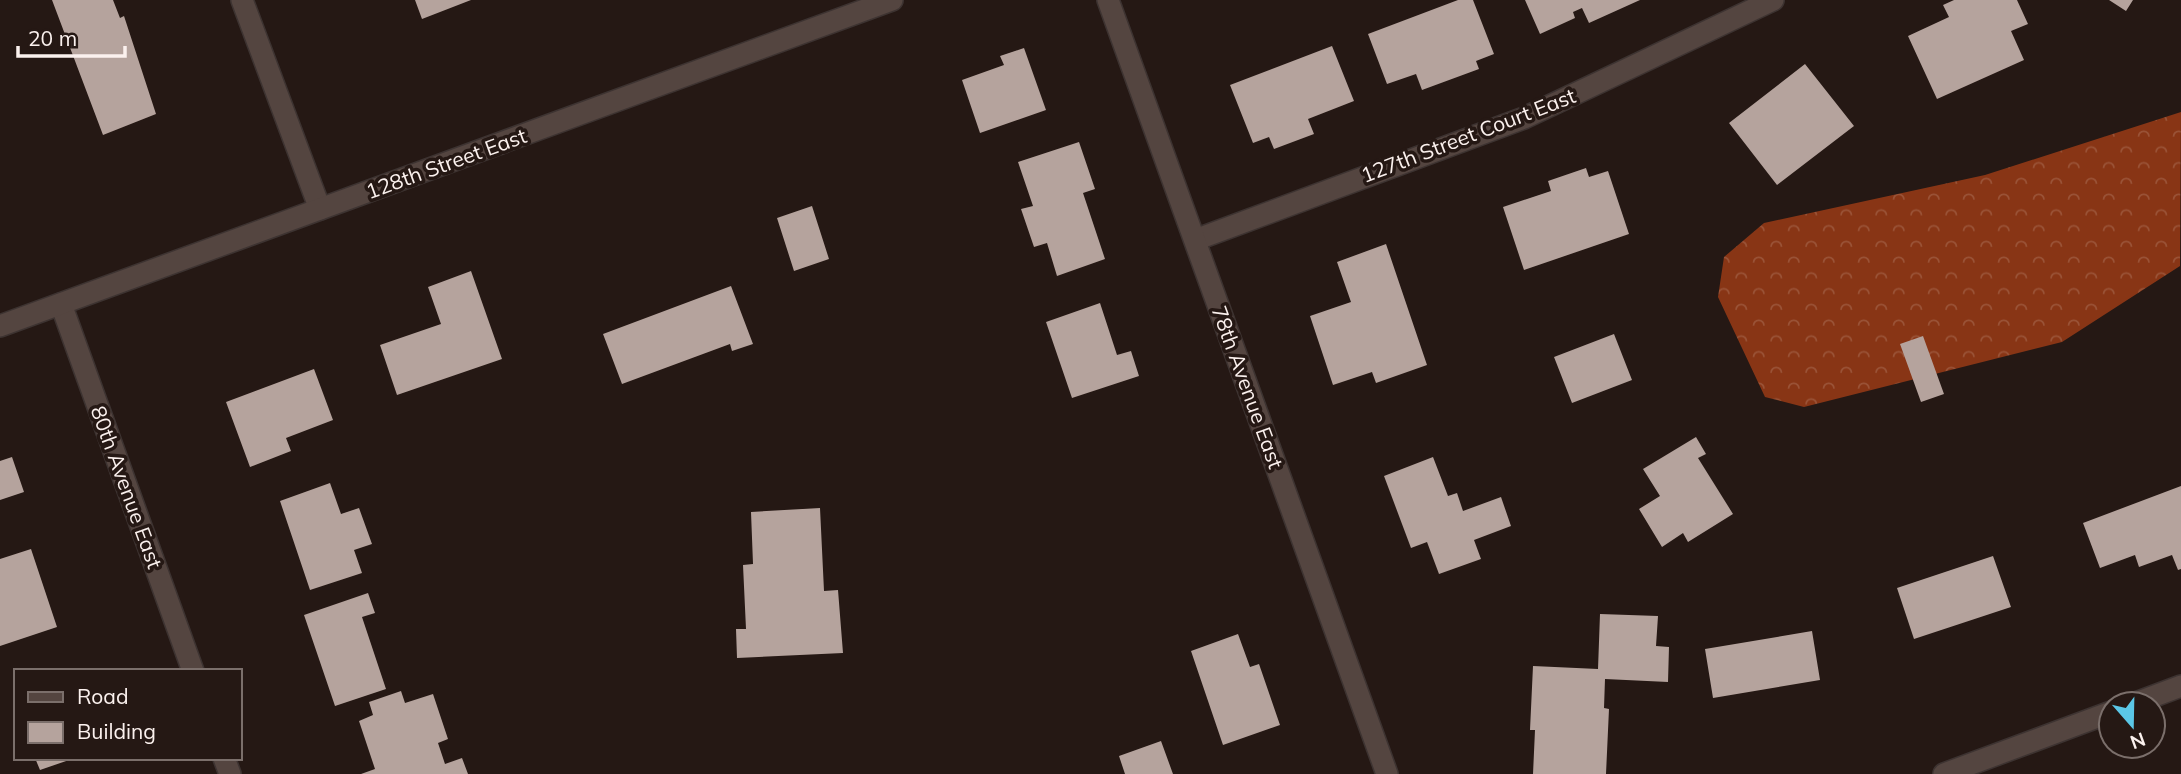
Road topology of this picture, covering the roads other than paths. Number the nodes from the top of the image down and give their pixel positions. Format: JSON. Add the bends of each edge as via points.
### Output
{"nodes":[{"id":1,"x":242,"y":0,"type":"edge"},
{"id":2,"x":892,"y":0,"type":"edge"},
{"id":3,"x":1108,"y":0,"type":"edge"},
{"id":4,"x":1773,"y":0,"type":"edge"},
{"id":5,"x":320,"y":209,"type":"junction"},
{"id":6,"x":1195,"y":240,"type":"junction"},
{"id":7,"x":61,"y":304,"type":"junction"},
{"id":8,"x":0,"y":326,"type":"edge"},
{"id":9,"x":192,"y":669,"type":"edge"},
{"id":10,"x":2097,"y":717,"type":"edge"},
{"id":11,"x":1387,"y":774,"type":"edge"},
{"id":12,"x":1944,"y":774,"type":"edge"}],
"edges":[{"from":1,"to":5,"type":"street"},
{"from":2,"to":5,"type":"street","name":"128th Street East"},
{"from":3,"to":6,"type":"street","name":"78th Avenue East"},
{"from":4,"to":6,"type":"street","name":"127th Street Court East","via":[[1524,118]]},
{"from":5,"to":7,"type":"street","name":"128th Street East"},
{"from":6,"to":11,"type":"street","name":"78th Avenue East"},
{"from":7,"to":8,"type":"street","name":"128th Street East"},
{"from":7,"to":9,"type":"street","name":"80th Avenue East"},
{"from":10,"to":12,"type":"street"}]}
